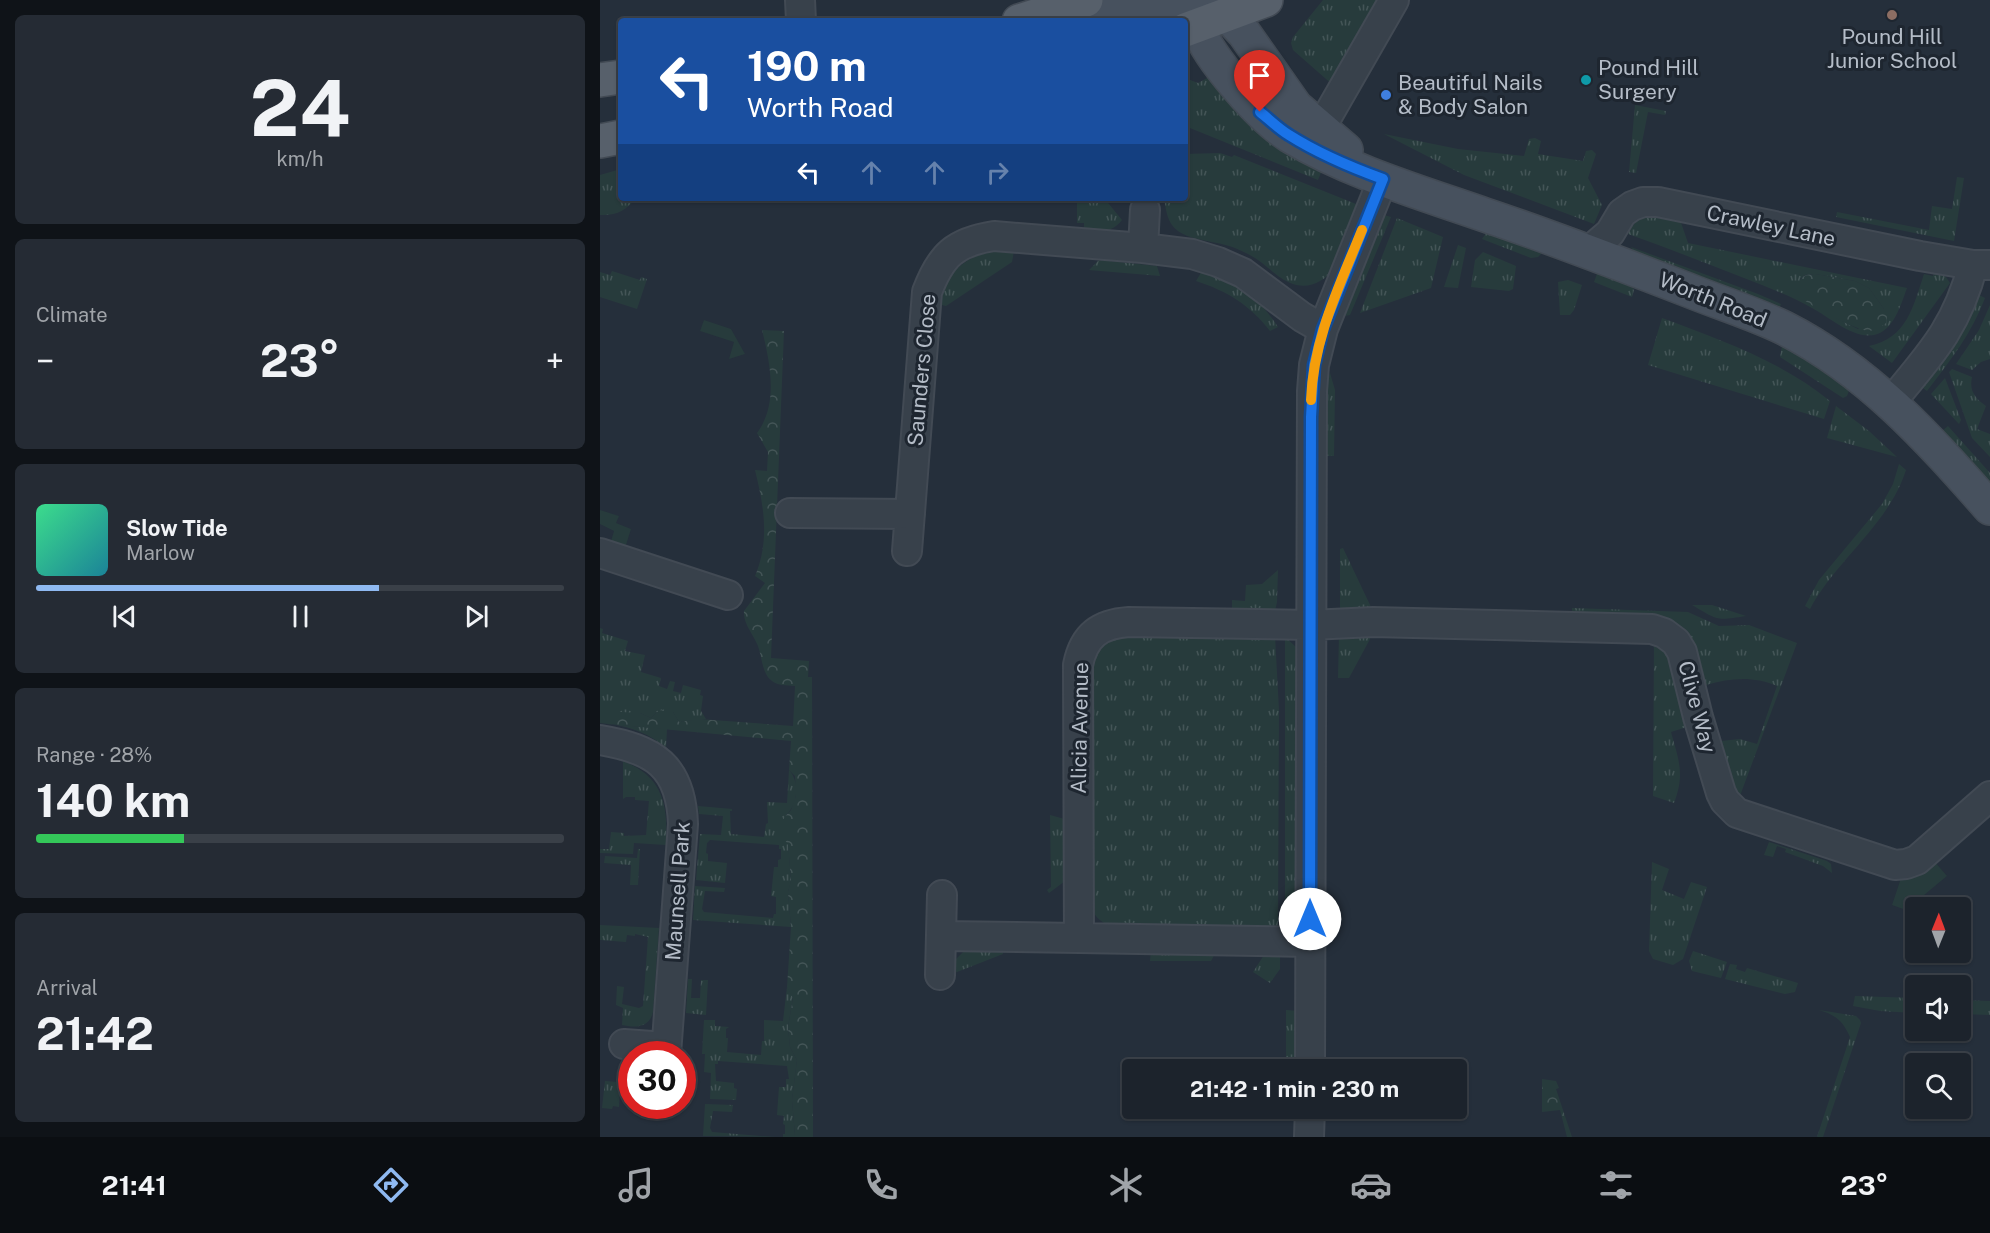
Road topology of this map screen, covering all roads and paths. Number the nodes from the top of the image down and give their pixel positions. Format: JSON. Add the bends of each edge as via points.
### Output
{"nodes":[{"id":1,"x":800,"y":0,"type":"edge"},
{"id":2,"x":1086,"y":0,"type":"edge"},
{"id":3,"x":1266,"y":0,"type":"edge"},
{"id":4,"x":1394,"y":0,"type":"edge"},
{"id":5,"x":1198,"y":10,"type":"edge"},
{"id":6,"x":801,"y":18,"type":"edge"},
{"id":7,"x":1040,"y":18,"type":"edge"},
{"id":8,"x":1114,"y":18,"type":"edge"},
{"id":9,"x":1320,"y":129,"type":"junction"},
{"id":10,"x":618,"y":138,"type":"edge"},
{"id":11,"x":600,"y":141,"type":"edge"},
{"id":12,"x":1383,"y":179,"type":"junction"},
{"id":13,"x":1145,"y":210,"type":"dead end"},
{"id":14,"x":1143,"y":248,"type":"junction"},
{"id":15,"x":1589,"y":251,"type":"junction"},
{"id":16,"x":1982,"y":265,"type":"edge"},
{"id":17,"x":1323,"y":329,"type":"junction"},
{"id":18,"x":1891,"y":402,"type":"junction"},
{"id":19,"x":1990,"y":508,"type":"edge"},
{"id":20,"x":790,"y":513,"type":"dead end"},
{"id":21,"x":910,"y":514,"type":"junction"},
{"id":22,"x":907,"y":550,"type":"dead end"},
{"id":23,"x":600,"y":553,"type":"edge"},
{"id":24,"x":728,"y":595,"type":"dead end"},
{"id":25,"x":1311,"y":625,"type":"junction"},
{"id":26,"x":600,"y":740,"type":"edge"},
{"id":27,"x":1990,"y":796,"type":"edge"},
{"id":28,"x":942,"y":895,"type":"dead end"},
{"id":29,"x":942,"y":936,"type":"junction"},
{"id":30,"x":1079,"y":938,"type":"junction"},
{"id":31,"x":1310,"y":942,"type":"junction"},
{"id":32,"x":940,"y":975,"type":"dead end"},
{"id":33,"x":667,"y":1041,"type":"edge"},
{"id":34,"x":1310,"y":1059,"type":"edge"},
{"id":35,"x":1310,"y":1119,"type":"edge"},
{"id":36,"x":1309,"y":1137,"type":"edge"}],
"edges":[{"from":1,"to":6,"type":"street"},
{"from":2,"to":7,"type":"main road"},
{"from":3,"to":5,"type":"main road"},
{"from":4,"to":9,"type":"street"},
{"from":5,"to":8,"type":"street"},
{"from":5,"to":9,"type":"street","name":"Worth Road","via":[[1244,33],[1296,107]]},
{"from":5,"to":12,"type":"street","name":"Worth Road","via":[[1217,61],[1260,112],[1287,134],[1332,159]]},
{"from":9,"to":12,"type":"street","name":"Worth Road"},
{"from":10,"to":11,"type":"main road"},
{"from":12,"to":15,"type":"street","name":"Worth Road"},
{"from":12,"to":17,"type":"street"},
{"from":13,"to":14,"type":"street"},
{"from":14,"to":17,"type":"street","name":"Saunders Close","via":[[1192,254],[1243,273]]},
{"from":14,"to":21,"type":"street","name":"Saunders Close","via":[[994,236],[973,239],[943,260],[927,292]]},
{"from":15,"to":16,"type":"street","name":"Crawley Lane","via":[[1610,233],[1622,213],[1643,202],[1658,202]]},
{"from":15,"to":18,"type":"street","name":"Worth Road","via":[[1783,328],[1830,355]]},
{"from":16,"to":18,"type":"street","name":"Crawley Lane","via":[[1943,337]]},
{"from":17,"to":25,"type":"street","via":[[1312,391]]},
{"from":18,"to":19,"type":"street","name":"Worth Road"},
{"from":20,"to":21,"type":"street"},
{"from":21,"to":22,"type":"street","name":"Saunders Close"},
{"from":23,"to":24,"type":"street"},
{"from":25,"to":27,"type":"street","name":"Clive Way","via":[[1373,622],[1637,628],[1664,633],[1682,652],[1721,793],[1731,808],[1887,863],[1917,860]]},
{"from":25,"to":30,"type":"street","name":"Alicia Avenue","via":[[1114,622],[1086,642],[1078,665]]},
{"from":25,"to":31,"type":"street"},
{"from":26,"to":33,"type":"street","name":"Maunsell Park","via":[[640,749],[656,759],[675,783],[681,800],[683,824]]},
{"from":28,"to":29,"type":"street"},
{"from":29,"to":30,"type":"street"},
{"from":29,"to":32,"type":"street"},
{"from":30,"to":31,"type":"street"},
{"from":31,"to":34,"type":"street"},
{"from":35,"to":36,"type":"street"}]}
